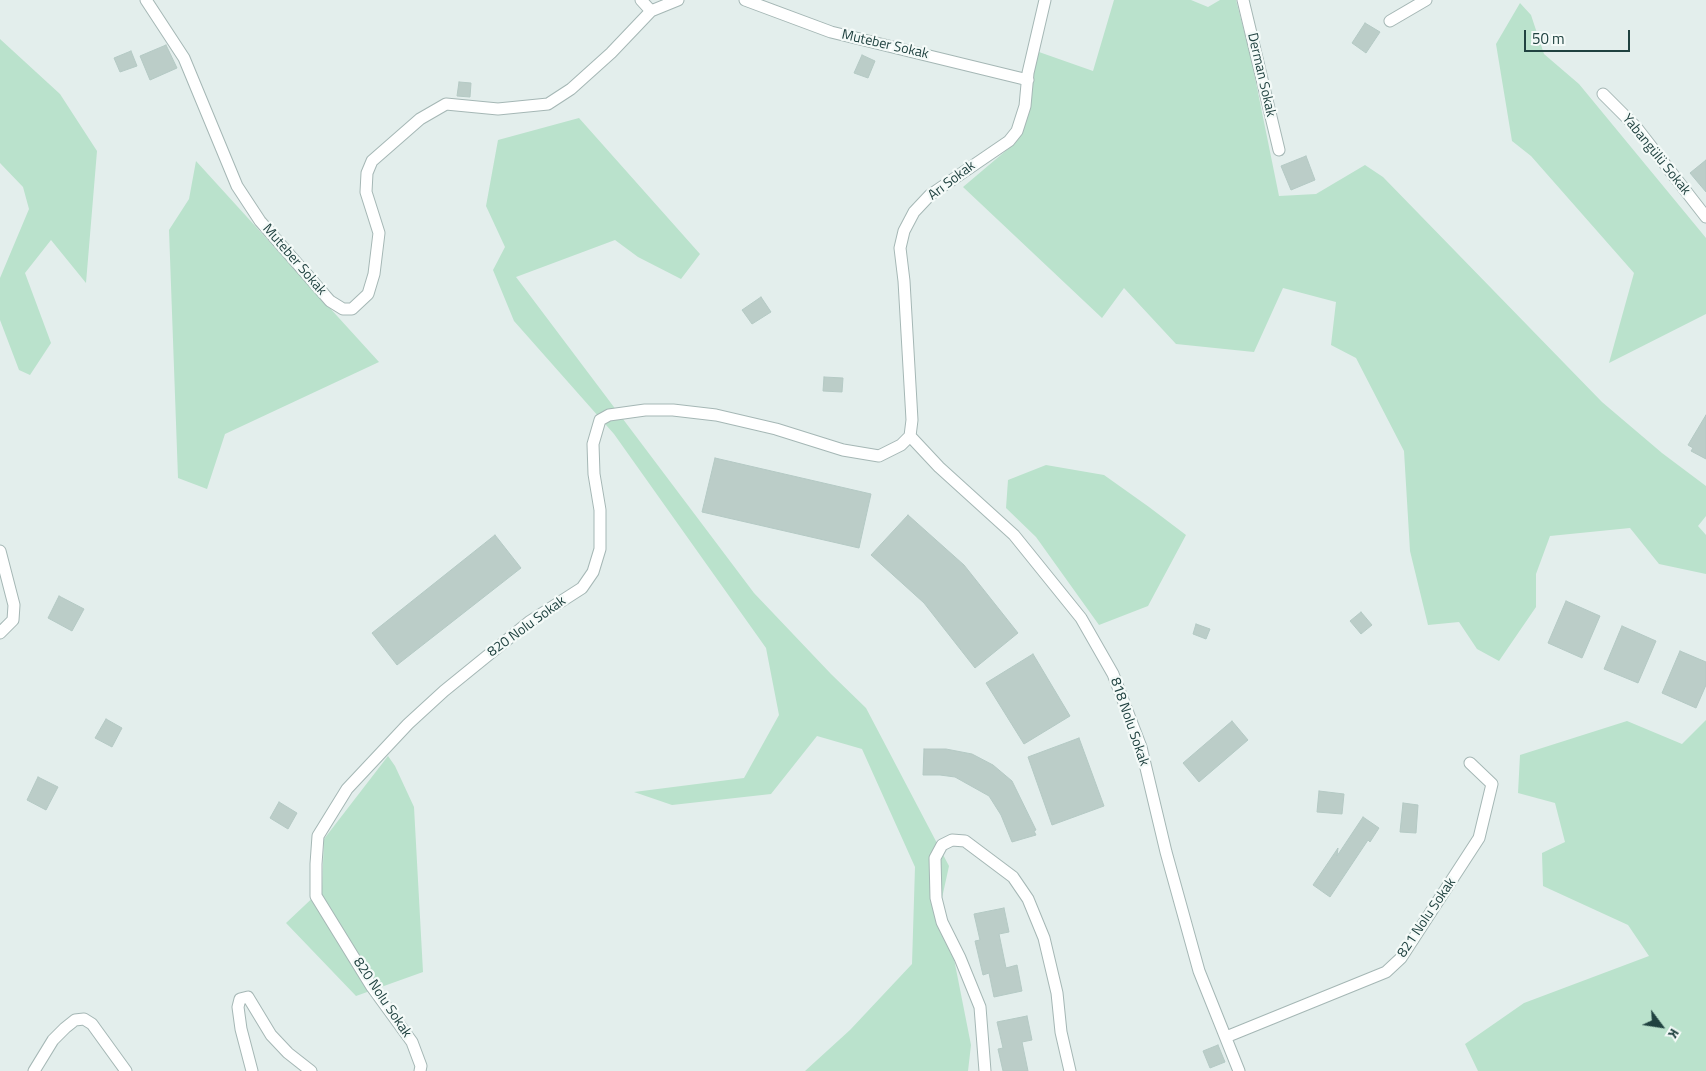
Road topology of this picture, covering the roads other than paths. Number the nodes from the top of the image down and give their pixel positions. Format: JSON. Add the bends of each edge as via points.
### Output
{"nodes":[{"id":1,"x":146,"y":0,"type":"edge"},
{"id":2,"x":641,"y":0,"type":"edge"},
{"id":3,"x":678,"y":0,"type":"edge"},
{"id":4,"x":744,"y":0,"type":"edge"},
{"id":5,"x":1045,"y":0,"type":"edge"},
{"id":6,"x":1243,"y":0,"type":"edge"},
{"id":7,"x":1426,"y":0,"type":"edge"},
{"id":8,"x":651,"y":11,"type":"junction"},
{"id":9,"x":1390,"y":21,"type":"dead end"},
{"id":10,"x":1028,"y":80,"type":"junction"},
{"id":11,"x":1603,"y":94,"type":"dead end"},
{"id":12,"x":1279,"y":150,"type":"dead end"},
{"id":13,"x":1706,"y":217,"type":"edge"},
{"id":14,"x":910,"y":436,"type":"junction"},
{"id":15,"x":0,"y":551,"type":"edge"},
{"id":16,"x":0,"y":633,"type":"edge"},
{"id":17,"x":1470,"y":763,"type":"dead end"},
{"id":18,"x":1226,"y":1037,"type":"junction"},
{"id":19,"x":34,"y":1071,"type":"edge"},
{"id":20,"x":126,"y":1071,"type":"edge"},
{"id":21,"x":252,"y":1071,"type":"edge"},
{"id":22,"x":311,"y":1071,"type":"edge"},
{"id":23,"x":420,"y":1071,"type":"edge"},
{"id":24,"x":985,"y":1071,"type":"edge"},
{"id":25,"x":1070,"y":1071,"type":"edge"},
{"id":26,"x":1239,"y":1071,"type":"edge"}],
"edges":[{"from":1,"to":8,"type":"street","name":"Muteber Sokak","via":[[184,58],[237,186],[265,228],[330,301],[343,309],[352,309],[368,294],[374,274],[379,233],[366,192],[372,161],[420,120],[446,104],[498,109],[548,104],[571,89],[611,53]]},
{"from":2,"to":8,"type":"street"},
{"from":3,"to":8,"type":"street","name":"Muteber Sokak"},
{"from":4,"to":10,"type":"street","name":"Muteber Sokak","via":[[831,32]]},
{"from":5,"to":10,"type":"street","name":"Arı Sokak"},
{"from":6,"to":12,"type":"street","name":"Derman Sokak"},
{"from":7,"to":9,"type":"street"},
{"from":10,"to":14,"type":"street","name":"Arı Sokak","via":[[1025,106],[1017,130],[1009,141],[930,195],[914,212],[904,231],[900,248],[912,420]]},
{"from":11,"to":13,"type":"street","name":"Yabangülü Sokak","via":[[1636,127]]},
{"from":14,"to":18,"type":"street","name":"818 Nolu Sokak","via":[[1014,535],[1081,618],[1113,674],[1141,747],[1199,971]]},
{"from":14,"to":23,"type":"street","name":"820 Nolu Sokak","via":[[901,445],[879,456],[843,450],[776,429],[699,413],[646,410],[609,415],[600,420],[593,444],[600,510],[600,549],[593,572],[582,588],[529,622],[408,724],[347,789],[318,836],[316,896],[372,987],[412,1042]]},
{"from":15,"to":16,"type":"street","via":[[14,605],[12,620]]},
{"from":17,"to":18,"type":"street","name":"821 Nolu Sokak","via":[[1492,784],[1479,838],[1401,958],[1386,972]]},
{"from":18,"to":26,"type":"street","name":"818 Nolu Sokak"},
{"from":19,"to":20,"type":"street","via":[[53,1040],[75,1020],[92,1024]]},
{"from":21,"to":22,"type":"street","via":[[238,1008],[240,999],[248,997],[271,1035]]},
{"from":24,"to":25,"type":"street","via":[[980,1008],[942,922],[936,898],[935,858],[942,845],[952,840],[965,841],[1013,878],[1028,899],[1044,938]]}]}
